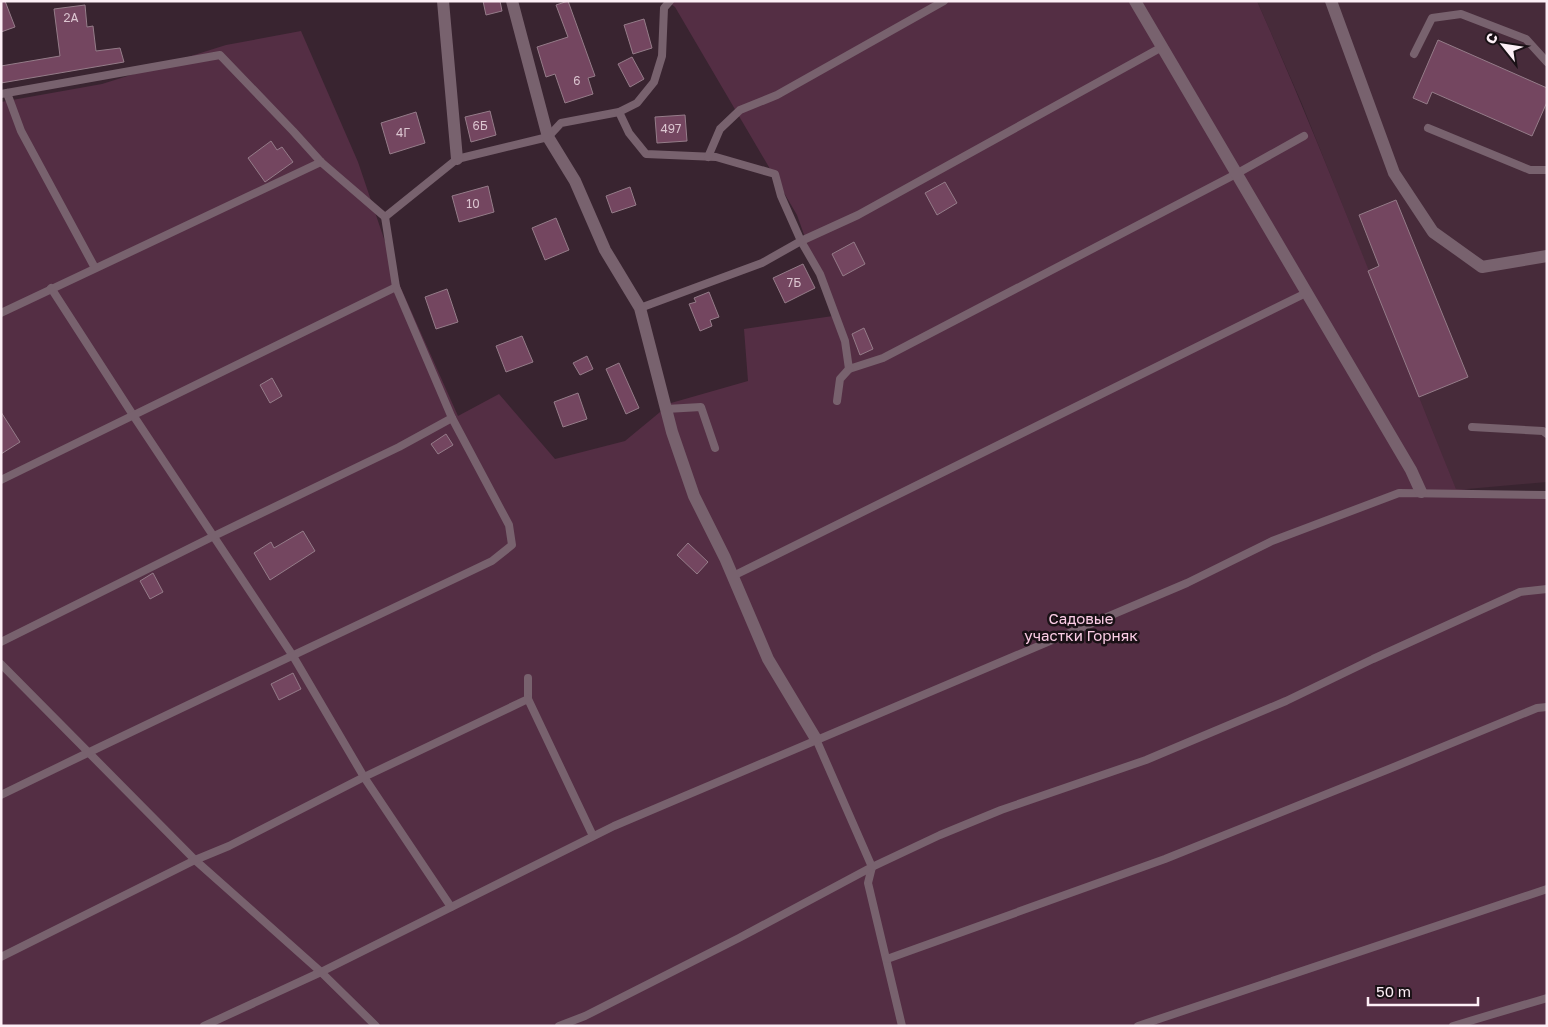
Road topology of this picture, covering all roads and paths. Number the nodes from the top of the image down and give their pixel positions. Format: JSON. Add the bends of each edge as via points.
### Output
{"nodes":[{"id":1,"x":444,"y":1,"type":"edge"},
{"id":2,"x":512,"y":1,"type":"edge"},
{"id":3,"x":670,"y":1,"type":"edge"},
{"id":4,"x":944,"y":1,"type":"edge"},
{"id":5,"x":1135,"y":1,"type":"edge"},
{"id":6,"x":1331,"y":1,"type":"edge"},
{"id":7,"x":1162,"y":47,"type":"junction"},
{"id":8,"x":1414,"y":54,"type":"dead end"},
{"id":9,"x":1547,"y":62,"type":"edge"},
{"id":10,"x":4,"y":93,"type":"edge"},
{"id":11,"x":619,"y":112,"type":"junction"},
{"id":12,"x":1428,"y":128,"type":"dead end"},
{"id":13,"x":1304,"y":136,"type":"dead end"},
{"id":14,"x":548,"y":137,"type":"junction"},
{"id":15,"x":708,"y":157,"type":"junction"},
{"id":16,"x":457,"y":159,"type":"junction"},
{"id":17,"x":321,"y":162,"type":"junction"},
{"id":18,"x":1547,"y":170,"type":"edge"},
{"id":19,"x":1236,"y":174,"type":"junction"},
{"id":20,"x":385,"y":217,"type":"junction"},
{"id":21,"x":802,"y":241,"type":"junction"},
{"id":22,"x":1547,"y":256,"type":"edge"},
{"id":23,"x":96,"y":268,"type":"junction"},
{"id":24,"x":396,"y":287,"type":"junction"},
{"id":25,"x":52,"y":288,"type":"junction"},
{"id":26,"x":1306,"y":293,"type":"junction"},
{"id":27,"x":640,"y":308,"type":"junction"},
{"id":28,"x":1,"y":313,"type":"edge"},
{"id":29,"x":849,"y":369,"type":"junction"},
{"id":30,"x":837,"y":401,"type":"dead end"},
{"id":31,"x":666,"y":409,"type":"junction"},
{"id":32,"x":133,"y":415,"type":"junction"},
{"id":33,"x":452,"y":418,"type":"junction"},
{"id":34,"x":1472,"y":427,"type":"dead end"},
{"id":35,"x":1547,"y":434,"type":"edge"},
{"id":36,"x":715,"y":448,"type":"dead end"},
{"id":37,"x":1,"y":480,"type":"edge"},
{"id":38,"x":1421,"y":492,"type":"junction"},
{"id":39,"x":1547,"y":495,"type":"edge"},
{"id":40,"x":214,"y":536,"type":"junction"},
{"id":41,"x":733,"y":576,"type":"junction"},
{"id":42,"x":1547,"y":589,"type":"edge"},
{"id":43,"x":1,"y":642,"type":"edge"},
{"id":44,"x":293,"y":656,"type":"junction"},
{"id":45,"x":1,"y":664,"type":"edge"},
{"id":46,"x":528,"y":678,"type":"dead end"},
{"id":47,"x":528,"y":699,"type":"junction"},
{"id":48,"x":1547,"y":706,"type":"edge"},
{"id":49,"x":816,"y":739,"type":"junction"},
{"id":50,"x":88,"y":752,"type":"junction"},
{"id":51,"x":364,"y":777,"type":"junction"},
{"id":52,"x":1,"y":794,"type":"edge"},
{"id":53,"x":593,"y":836,"type":"junction"},
{"id":54,"x":195,"y":860,"type":"junction"},
{"id":55,"x":872,"y":867,"type":"junction"},
{"id":56,"x":1547,"y":889,"type":"edge"},
{"id":57,"x":451,"y":907,"type":"junction"},
{"id":58,"x":1,"y":957,"type":"edge"},
{"id":59,"x":886,"y":959,"type":"junction"},
{"id":60,"x":321,"y":972,"type":"junction"},
{"id":61,"x":1547,"y":998,"type":"edge"},
{"id":62,"x":204,"y":1026,"type":"edge"},
{"id":63,"x":376,"y":1026,"type":"edge"},
{"id":64,"x":559,"y":1026,"type":"edge"},
{"id":65,"x":902,"y":1026,"type":"edge"},
{"id":66,"x":1138,"y":1026,"type":"edge"},
{"id":67,"x":1453,"y":1026,"type":"edge"}],
"edges":[{"from":1,"to":16,"type":"street"},
{"from":2,"to":14,"type":"street"},
{"from":3,"to":11,"type":"lane","via":[[664,8],[662,56],[654,82],[637,103]]},
{"from":4,"to":15,"type":"lane","via":[[777,95],[740,110],[720,129]]},
{"from":5,"to":7,"type":"street"},
{"from":6,"to":22,"type":"street","via":[[1394,173],[1433,232],[1482,267]]},
{"from":7,"to":19,"type":"street"},
{"from":7,"to":21,"type":"lane","via":[[858,215]]},
{"from":8,"to":9,"type":"lane","via":[[1432,18],[1461,14],[1526,40]]},
{"from":10,"to":17,"type":"lane","via":[[220,56]]},
{"from":10,"to":23,"type":"lane","via":[[21,131]]},
{"from":11,"to":14,"type":"lane","via":[[561,123]]},
{"from":11,"to":15,"type":"lane","via":[[629,133],[646,154]]},
{"from":12,"to":18,"type":"lane","via":[[1530,170]]},
{"from":13,"to":19,"type":"lane"},
{"from":14,"to":16,"type":"lane"},
{"from":14,"to":27,"type":"street"},
{"from":15,"to":21,"type":"lane","via":[[775,174],[781,196]]},
{"from":16,"to":20,"type":"lane"},
{"from":17,"to":20,"type":"lane"},
{"from":17,"to":23,"type":"lane"},
{"from":19,"to":26,"type":"street"},
{"from":19,"to":29,"type":"lane","via":[[883,358]]},
{"from":20,"to":24,"type":"lane"},
{"from":21,"to":27,"type":"lane","via":[[762,264]]},
{"from":21,"to":29,"type":"lane","via":[[820,274],[845,341]]},
{"from":23,"to":25,"type":"lane"},
{"from":24,"to":32,"type":"lane"},
{"from":24,"to":33,"type":"lane"},
{"from":25,"to":28,"type":"lane"},
{"from":25,"to":32,"type":"lane"},
{"from":26,"to":38,"type":"street"},
{"from":26,"to":41,"type":"lane"},
{"from":27,"to":31,"type":"street"},
{"from":29,"to":30,"type":"lane","via":[[840,379]]},
{"from":31,"to":36,"type":"lane","via":[[701,407]]},
{"from":31,"to":41,"type":"street","via":[[694,496]]},
{"from":32,"to":37,"type":"lane"},
{"from":32,"to":40,"type":"lane"},
{"from":33,"to":40,"type":"lane"},
{"from":33,"to":44,"type":"lane","via":[[509,525],[512,545],[492,561]]},
{"from":34,"to":35,"type":"lane"},
{"from":38,"to":39,"type":"lane"},
{"from":38,"to":49,"type":"lane","via":[[1400,493],[1272,541],[1187,583]]},
{"from":40,"to":43,"type":"lane"},
{"from":40,"to":44,"type":"lane"},
{"from":41,"to":49,"type":"street","via":[[768,659]]},
{"from":42,"to":55,"type":"lane","via":[[1520,592],[1278,705],[1146,760],[1001,810]]},
{"from":44,"to":50,"type":"lane"},
{"from":44,"to":51,"type":"lane"},
{"from":45,"to":50,"type":"lane"},
{"from":46,"to":47,"type":"lane"},
{"from":47,"to":51,"type":"lane"},
{"from":47,"to":53,"type":"lane"},
{"from":48,"to":59,"type":"lane","via":[[1165,859]]},
{"from":49,"to":53,"type":"lane"},
{"from":49,"to":55,"type":"lane"},
{"from":50,"to":52,"type":"lane"},
{"from":50,"to":54,"type":"lane"},
{"from":51,"to":54,"type":"lane"},
{"from":51,"to":57,"type":"lane"},
{"from":53,"to":57,"type":"lane"},
{"from":54,"to":58,"type":"lane"},
{"from":54,"to":60,"type":"lane"},
{"from":55,"to":59,"type":"lane","via":[[868,883]]},
{"from":55,"to":64,"type":"lane","via":[[586,1016]]},
{"from":56,"to":66,"type":"lane"},
{"from":57,"to":60,"type":"lane"},
{"from":59,"to":65,"type":"lane"},
{"from":60,"to":62,"type":"lane"},
{"from":60,"to":63,"type":"lane"},
{"from":61,"to":67,"type":"lane"}]}
